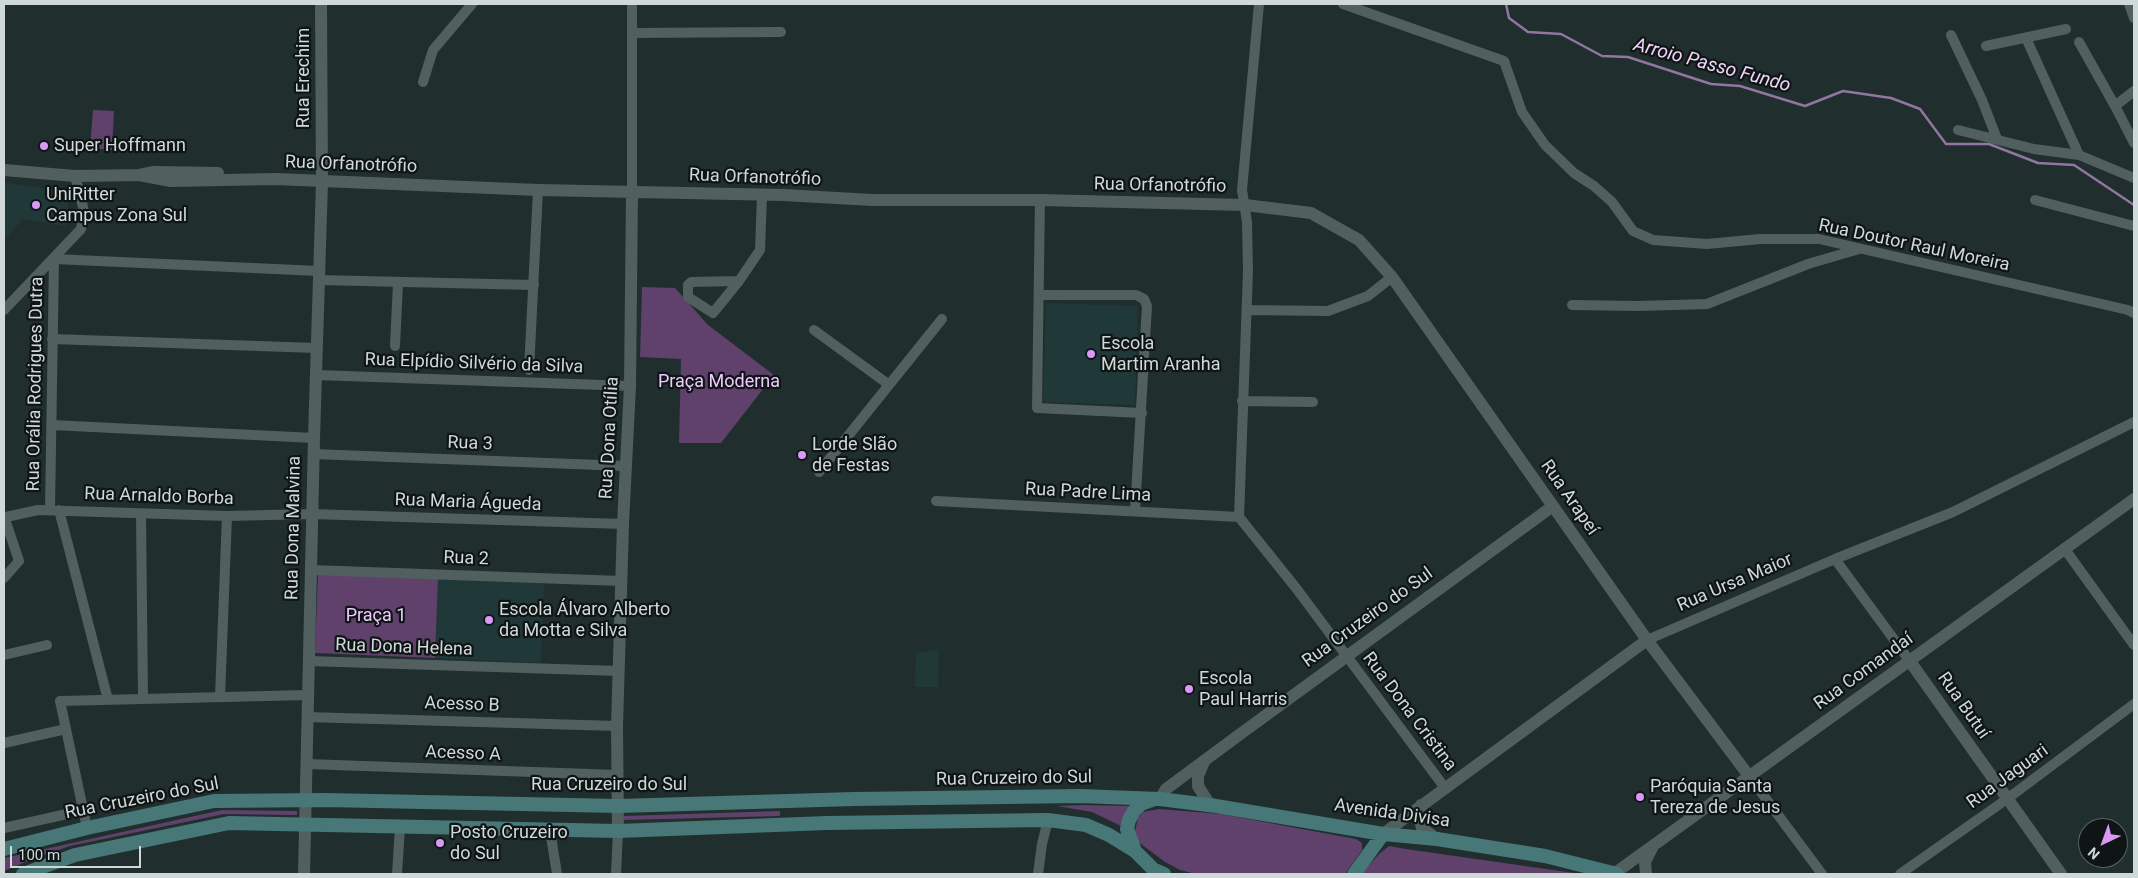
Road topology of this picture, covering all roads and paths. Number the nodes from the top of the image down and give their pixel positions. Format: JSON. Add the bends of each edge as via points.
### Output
{"nodes":[{"id":1,"x":321,"y":4,"type":"edge"},
{"id":2,"x":472,"y":4,"type":"edge"},
{"id":3,"x":632,"y":4,"type":"edge"},
{"id":4,"x":1259,"y":4,"type":"edge"},
{"id":5,"x":1343,"y":4,"type":"edge"},
{"id":6,"x":2129,"y":4,"type":"edge"},
{"id":7,"x":2134,"y":18,"type":"edge"},
{"id":8,"x":2066,"y":29,"type":"dead end"},
{"id":9,"x":781,"y":32,"type":"dead end"},
{"id":10,"x":632,"y":34,"type":"junction"},
{"id":11,"x":1951,"y":35,"type":"dead end"},
{"id":12,"x":2026,"y":38,"type":"junction"},
{"id":13,"x":2079,"y":42,"type":"dead end"},
{"id":14,"x":1986,"y":46,"type":"dead end"},
{"id":15,"x":423,"y":82,"type":"dead end"},
{"id":16,"x":2134,"y":91,"type":"edge"},
{"id":17,"x":2115,"y":106,"type":"junction"},
{"id":18,"x":1958,"y":130,"type":"dead end"},
{"id":19,"x":1997,"y":139,"type":"junction"},
{"id":20,"x":2134,"y":143,"type":"edge"},
{"id":21,"x":2079,"y":155,"type":"junction"},
{"id":22,"x":4,"y":170,"type":"edge"},
{"id":23,"x":75,"y":176,"type":"junction"},
{"id":24,"x":2134,"y":178,"type":"edge"},
{"id":25,"x":322,"y":182,"type":"junction"},
{"id":26,"x":538,"y":190,"type":"junction"},
{"id":27,"x":632,"y":192,"type":"junction"},
{"id":28,"x":762,"y":196,"type":"junction"},
{"id":29,"x":1040,"y":200,"type":"junction"},
{"id":30,"x":2035,"y":200,"type":"dead end"},
{"id":31,"x":1245,"y":205,"type":"junction"},
{"id":32,"x":2134,"y":226,"type":"edge"},
{"id":33,"x":1862,"y":248,"type":"junction"},
{"id":34,"x":54,"y":259,"type":"junction"},
{"id":35,"x":319,"y":275,"type":"junction"},
{"id":36,"x":1392,"y":277,"type":"junction"},
{"id":37,"x":739,"y":281,"type":"junction"},
{"id":38,"x":398,"y":283,"type":"junction"},
{"id":39,"x":534,"y":285,"type":"junction"},
{"id":40,"x":1039,"y":295,"type":"junction"},
{"id":41,"x":1572,"y":305,"type":"dead end"},
{"id":42,"x":4,"y":310,"type":"edge"},
{"id":43,"x":1247,"y":310,"type":"junction"},
{"id":44,"x":2134,"y":313,"type":"edge"},
{"id":45,"x":942,"y":319,"type":"dead end"},
{"id":46,"x":814,"y":330,"type":"dead end"},
{"id":47,"x":52,"y":339,"type":"junction"},
{"id":48,"x":395,"y":346,"type":"dead end"},
{"id":49,"x":317,"y":348,"type":"junction"},
{"id":50,"x":530,"y":370,"type":"dead end"},
{"id":51,"x":316,"y":375,"type":"junction"},
{"id":52,"x":888,"y":384,"type":"junction"},
{"id":53,"x":630,"y":386,"type":"junction"},
{"id":54,"x":1242,"y":401,"type":"junction"},
{"id":55,"x":1313,"y":402,"type":"dead end"},
{"id":56,"x":1142,"y":413,"type":"junction"},
{"id":57,"x":2134,"y":422,"type":"edge"},
{"id":58,"x":52,"y":425,"type":"junction"},
{"id":59,"x":314,"y":438,"type":"junction"},
{"id":60,"x":313,"y":454,"type":"junction"},
{"id":61,"x":625,"y":466,"type":"junction"},
{"id":62,"x":819,"y":472,"type":"dead end"},
{"id":63,"x":2134,"y":499,"type":"edge"},
{"id":64,"x":936,"y":501,"type":"dead end"},
{"id":65,"x":1553,"y":506,"type":"junction"},
{"id":66,"x":54,"y":510,"type":"junction"},
{"id":67,"x":1135,"y":511,"type":"junction"},
{"id":68,"x":312,"y":514,"type":"junction"},
{"id":69,"x":141,"y":515,"type":"junction"},
{"id":70,"x":227,"y":516,"type":"junction"},
{"id":71,"x":1239,"y":517,"type":"junction"},
{"id":72,"x":623,"y":524,"type":"junction"},
{"id":73,"x":2064,"y":548,"type":"junction"},
{"id":74,"x":1835,"y":560,"type":"junction"},
{"id":75,"x":311,"y":570,"type":"junction"},
{"id":76,"x":4,"y":578,"type":"edge"},
{"id":77,"x":620,"y":581,"type":"junction"},
{"id":78,"x":1647,"y":640,"type":"junction"},
{"id":79,"x":47,"y":645,"type":"dead end"},
{"id":80,"x":2134,"y":645,"type":"edge"},
{"id":81,"x":4,"y":655,"type":"edge"},
{"id":82,"x":1348,"y":656,"type":"junction"},
{"id":83,"x":1909,"y":660,"type":"junction"},
{"id":84,"x":308,"y":661,"type":"junction"},
{"id":85,"x":619,"y":671,"type":"junction"},
{"id":86,"x":307,"y":695,"type":"junction"},
{"id":87,"x":220,"y":697,"type":"junction"},
{"id":88,"x":143,"y":699,"type":"junction"},
{"id":89,"x":108,"y":700,"type":"junction"},
{"id":90,"x":2134,"y":704,"type":"edge"},
{"id":91,"x":307,"y":717,"type":"junction"},
{"id":92,"x":617,"y":726,"type":"junction"},
{"id":93,"x":66,"y":729,"type":"junction"},
{"id":94,"x":4,"y":743,"type":"edge"},
{"id":95,"x":1205,"y":760,"type":"junction"},
{"id":96,"x":307,"y":764,"type":"junction"},
{"id":97,"x":618,"y":775,"type":"junction"},
{"id":98,"x":1749,"y":776,"type":"junction"},
{"id":99,"x":1445,"y":788,"type":"junction"},
{"id":100,"x":1160,"y":799,"type":"junction"},
{"id":101,"x":2007,"y":799,"type":"junction"},
{"id":102,"x":307,"y":800,"type":"junction"},
{"id":103,"x":1421,"y":805,"type":"junction"},
{"id":104,"x":619,"y":806,"type":"junction"},
{"id":105,"x":1216,"y":806,"type":"junction"},
{"id":106,"x":68,"y":814,"type":"dead end"},
{"id":107,"x":1048,"y":820,"type":"junction"},
{"id":108,"x":306,"y":826,"type":"junction"},
{"id":109,"x":400,"y":827,"type":"junction"},
{"id":110,"x":4,"y":828,"type":"edge"},
{"id":111,"x":87,"y":828,"type":"junction"},
{"id":112,"x":550,"y":830,"type":"junction"},
{"id":113,"x":618,"y":831,"type":"junction"},
{"id":114,"x":1383,"y":834,"type":"junction"},
{"id":115,"x":1437,"y":839,"type":"junction"},
{"id":116,"x":1654,"y":844,"type":"junction"},
{"id":117,"x":4,"y":849,"type":"edge"},
{"id":118,"x":1134,"y":851,"type":"junction"},
{"id":119,"x":1157,"y":873,"type":"edge"},
{"id":120,"x":23,"y":874,"type":"edge"},
{"id":121,"x":304,"y":874,"type":"edge"},
{"id":122,"x":397,"y":874,"type":"edge"},
{"id":123,"x":557,"y":874,"type":"edge"},
{"id":124,"x":616,"y":874,"type":"edge"},
{"id":125,"x":1038,"y":874,"type":"edge"},
{"id":126,"x":1354,"y":874,"type":"edge"},
{"id":127,"x":1615,"y":874,"type":"edge"},
{"id":128,"x":1646,"y":874,"type":"edge"},
{"id":129,"x":1822,"y":874,"type":"edge"},
{"id":130,"x":1900,"y":874,"type":"edge"},
{"id":131,"x":2061,"y":874,"type":"edge"}],
"edges":[{"from":1,"to":25,"type":"street","name":"Rua Erechim"},
{"from":2,"to":15,"type":"street","via":[[433,50]]},
{"from":3,"to":10,"type":"street","name":"Rua Dona Otília"},
{"from":4,"to":31,"type":"street","via":[[1242,190]]},
{"from":5,"to":33,"type":"street","name":"Rua Doutor Raul Moreira","via":[[1504,61],[1522,112],[1545,145],[1574,173],[1612,202],[1632,231],[1653,240],[1707,244],[1760,239],[1819,239]]},
{"from":6,"to":7,"type":"street"},
{"from":8,"to":12,"type":"street"},
{"from":9,"to":10,"type":"street"},
{"from":10,"to":27,"type":"street","name":"Rua Dona Otília"},
{"from":11,"to":19,"type":"street"},
{"from":12,"to":14,"type":"street"},
{"from":12,"to":21,"type":"street"},
{"from":13,"to":17,"type":"street"},
{"from":16,"to":17,"type":"street"},
{"from":17,"to":20,"type":"street"},
{"from":18,"to":19,"type":"street"},
{"from":19,"to":21,"type":"street","via":[[2034,150]]},
{"from":21,"to":24,"type":"street"},
{"from":22,"to":23,"type":"street","name":"Rua Orfanotrófio"},
{"from":23,"to":25,"type":"street","name":"Rua Orfanotrófio","via":[[220,173]]},
{"from":23,"to":34,"type":"street","via":[[84,211],[81,230]]},
{"from":25,"to":26,"type":"street","name":"Rua Orfanotrófio"},
{"from":25,"to":35,"type":"street","name":"Rua Dona Malvina"},
{"from":26,"to":27,"type":"street","name":"Rua Orfanotrófio"},
{"from":26,"to":39,"type":"street"},
{"from":27,"to":28,"type":"street","name":"Rua Orfanotrófio"},
{"from":27,"to":53,"type":"street","name":"Rua Dona Otília"},
{"from":28,"to":29,"type":"street","name":"Rua Orfanotrófio"},
{"from":28,"to":37,"type":"street","via":[[760,250]]},
{"from":29,"to":31,"type":"street","name":"Rua Orfanotrófio"},
{"from":29,"to":40,"type":"street"},
{"from":30,"to":32,"type":"street"},
{"from":31,"to":36,"type":"street","name":"Rua Arapeí","via":[[1311,213],[1359,240]]},
{"from":31,"to":43,"type":"street"},
{"from":33,"to":41,"type":"street","via":[[1808,264],[1707,304]]},
{"from":33,"to":44,"type":"street","name":"Rua Doutor Raul Moreira"},
{"from":34,"to":35,"type":"street"},
{"from":34,"to":42,"type":"street"},
{"from":34,"to":47,"type":"street","name":"Rua Orália Rodrigues Dutra"},
{"from":35,"to":38,"type":"street"},
{"from":35,"to":49,"type":"street","name":"Rua Dona Malvina"},
{"from":36,"to":43,"type":"street","via":[[1368,296],[1328,311]]},
{"from":36,"to":65,"type":"street","name":"Rua Arapeí"},
{"from":37,"to":37,"type":"street","via":[[713,313],[688,297],[691,282]]},
{"from":38,"to":39,"type":"street"},
{"from":38,"to":48,"type":"street"},
{"from":39,"to":50,"type":"street"},
{"from":40,"to":56,"type":"street","via":[[1037,408]]},
{"from":40,"to":56,"type":"street","via":[[1136,295],[1144,299],[1148,306]]},
{"from":43,"to":54,"type":"street"},
{"from":45,"to":52,"type":"street"},
{"from":46,"to":52,"type":"street"},
{"from":47,"to":49,"type":"street"},
{"from":47,"to":58,"type":"street","name":"Rua Orália Rodrigues Dutra"},
{"from":49,"to":51,"type":"street","name":"Rua Dona Malvina"},
{"from":51,"to":53,"type":"street","name":"Rua Elpídio Silvério da Silva"},
{"from":51,"to":59,"type":"street","name":"Rua Dona Malvina"},
{"from":52,"to":62,"type":"street"},
{"from":53,"to":61,"type":"street","name":"Rua Dona Otília"},
{"from":54,"to":55,"type":"street"},
{"from":54,"to":71,"type":"street"},
{"from":56,"to":67,"type":"street"},
{"from":57,"to":74,"type":"street","name":"Rua Ursa Maior","via":[[1953,512]]},
{"from":58,"to":59,"type":"street"},
{"from":58,"to":66,"type":"street","name":"Rua Orália Rodrigues Dutra"},
{"from":59,"to":60,"type":"street","name":"Rua Dona Malvina"},
{"from":60,"to":61,"type":"street","name":"Rua 3"},
{"from":60,"to":68,"type":"street","name":"Rua Dona Malvina"},
{"from":61,"to":72,"type":"street","name":"Rua Dona Otília"},
{"from":63,"to":73,"type":"street","name":"Rua Comandaí"},
{"from":64,"to":67,"type":"street","name":"Rua Padre Lima"},
{"from":65,"to":78,"type":"street","name":"Rua Arapeí"},
{"from":65,"to":82,"type":"street","name":"Rua Cruzeiro do Sul"},
{"from":66,"to":69,"type":"street","name":"Rua Arnaldo Borba"},
{"from":66,"to":76,"type":"street","name":"Rua Arnaldo Borba","via":[[6,517],[19,561]]},
{"from":66,"to":89,"type":"street","name":"Rua Orália Rodrigues Dutra"},
{"from":67,"to":71,"type":"street","name":"Rua Padre Lima"},
{"from":68,"to":70,"type":"street","name":"Rua Arnaldo Borba"},
{"from":68,"to":72,"type":"street","name":"Rua Maria Águeda"},
{"from":68,"to":75,"type":"street","name":"Rua Dona Malvina"},
{"from":69,"to":70,"type":"street","name":"Rua Arnaldo Borba"},
{"from":69,"to":88,"type":"street"},
{"from":70,"to":87,"type":"street"},
{"from":71,"to":82,"type":"street","name":"Rua Dona Cristina"},
{"from":72,"to":77,"type":"street","name":"Rua Dona Otília"},
{"from":73,"to":80,"type":"street"},
{"from":73,"to":83,"type":"street","name":"Rua Comandaí"},
{"from":74,"to":78,"type":"street","name":"Rua Ursa Maior"},
{"from":74,"to":83,"type":"street","name":"Rua Butuí"},
{"from":75,"to":77,"type":"street","name":"Rua 2"},
{"from":75,"to":84,"type":"street","name":"Rua Dona Malvina"},
{"from":77,"to":85,"type":"street","name":"Rua Dona Otília"},
{"from":78,"to":98,"type":"street","name":"Rua Arapeí"},
{"from":78,"to":99,"type":"street","name":"Rua Ursa Maior"},
{"from":79,"to":81,"type":"street"},
{"from":82,"to":95,"type":"street","name":"Rua Cruzeiro do Sul"},
{"from":82,"to":99,"type":"street","name":"Rua Dona Cristina"},
{"from":83,"to":98,"type":"street","name":"Rua Comandaí"},
{"from":83,"to":101,"type":"street","name":"Rua Butuí"},
{"from":84,"to":85,"type":"street","name":"Rua Dona Helena"},
{"from":84,"to":86,"type":"street","name":"Rua Dona Malvina"},
{"from":85,"to":92,"type":"street","name":"Rua Dona Otília"},
{"from":86,"to":87,"type":"street"},
{"from":86,"to":91,"type":"street","name":"Rua Dona Malvina"},
{"from":87,"to":88,"type":"street"},
{"from":88,"to":89,"type":"street"},
{"from":89,"to":93,"type":"street","via":[[60,701]]},
{"from":90,"to":101,"type":"street","name":"Rua Jaguari"},
{"from":91,"to":92,"type":"street","name":"Acesso B"},
{"from":91,"to":96,"type":"street","name":"Rua Dona Malvina"},
{"from":92,"to":97,"type":"street","name":"Rua Dona Otília"},
{"from":93,"to":94,"type":"street"},
{"from":93,"to":111,"type":"street"},
{"from":95,"to":100,"type":"street","name":"Rua Cruzeiro do Sul","via":[[1166,789]]},
{"from":95,"to":105,"type":"street","via":[[1198,776],[1198,786],[1208,802]]},
{"from":96,"to":97,"type":"street","name":"Acesso A"},
{"from":96,"to":102,"type":"street","name":"Rua Dona Malvina"},
{"from":97,"to":104,"type":"street","name":"Rua Dona Otília"},
{"from":98,"to":116,"type":"street","name":"Rua Comandaí"},
{"from":98,"to":129,"type":"street","name":"Rua Arapeí"},
{"from":99,"to":103,"type":"street","name":"Rua Ursa Maior"},
{"from":100,"to":104,"type":"main road","name":"Rua Cruzeiro do Sul","via":[[1080,796]]},
{"from":100,"to":105,"type":"main road","name":"Avenida Divisa"},
{"from":100,"to":118,"type":"main road","via":[[1141,804],[1129,820]]},
{"from":101,"to":130,"type":"street","name":"Rua Jaguari"},
{"from":101,"to":131,"type":"street","name":"Rua Butuí"},
{"from":102,"to":104,"type":"main road","name":"Rua Cruzeiro do Sul"},
{"from":102,"to":108,"type":"street","name":"Rua Dona Malvina"},
{"from":102,"to":111,"type":"main road","name":"Rua Cruzeiro do Sul","via":[[214,801]]},
{"from":103,"to":114,"type":"street","name":"Rua Ursa Maior"},
{"from":103,"to":115,"type":"street","via":[[1418,819],[1422,828]]},
{"from":104,"to":113,"type":"street","name":"Rua Dona Otília"},
{"from":105,"to":114,"type":"main road","name":"Avenida Divisa"},
{"from":106,"to":110,"type":"street"},
{"from":107,"to":113,"type":"main road","via":[[828,823]]},
{"from":107,"to":118,"type":"main road","via":[[1086,825],[1109,834]]},
{"from":107,"to":125,"type":"street"},
{"from":108,"to":109,"type":"main road"},
{"from":108,"to":120,"type":"main road","via":[[229,823],[75,855]]},
{"from":108,"to":121,"type":"street","name":"Rua Dona Malvina"},
{"from":109,"to":112,"type":"main road"},
{"from":109,"to":122,"type":"street"},
{"from":111,"to":117,"type":"main road","name":"Rua Cruzeiro do Sul"},
{"from":112,"to":113,"type":"main road"},
{"from":112,"to":123,"type":"street"},
{"from":113,"to":124,"type":"street","name":"Rua Dona Otília"},
{"from":114,"to":115,"type":"main road","name":"Avenida Divisa"},
{"from":114,"to":126,"type":"main road"},
{"from":115,"to":127,"type":"main road","name":"Avenida Divisa","via":[[1545,856]]},
{"from":116,"to":127,"type":"street","name":"Rua Comandaí"},
{"from":116,"to":128,"type":"street","via":[[1645,862]]},
{"from":118,"to":119,"type":"main road"}]}
